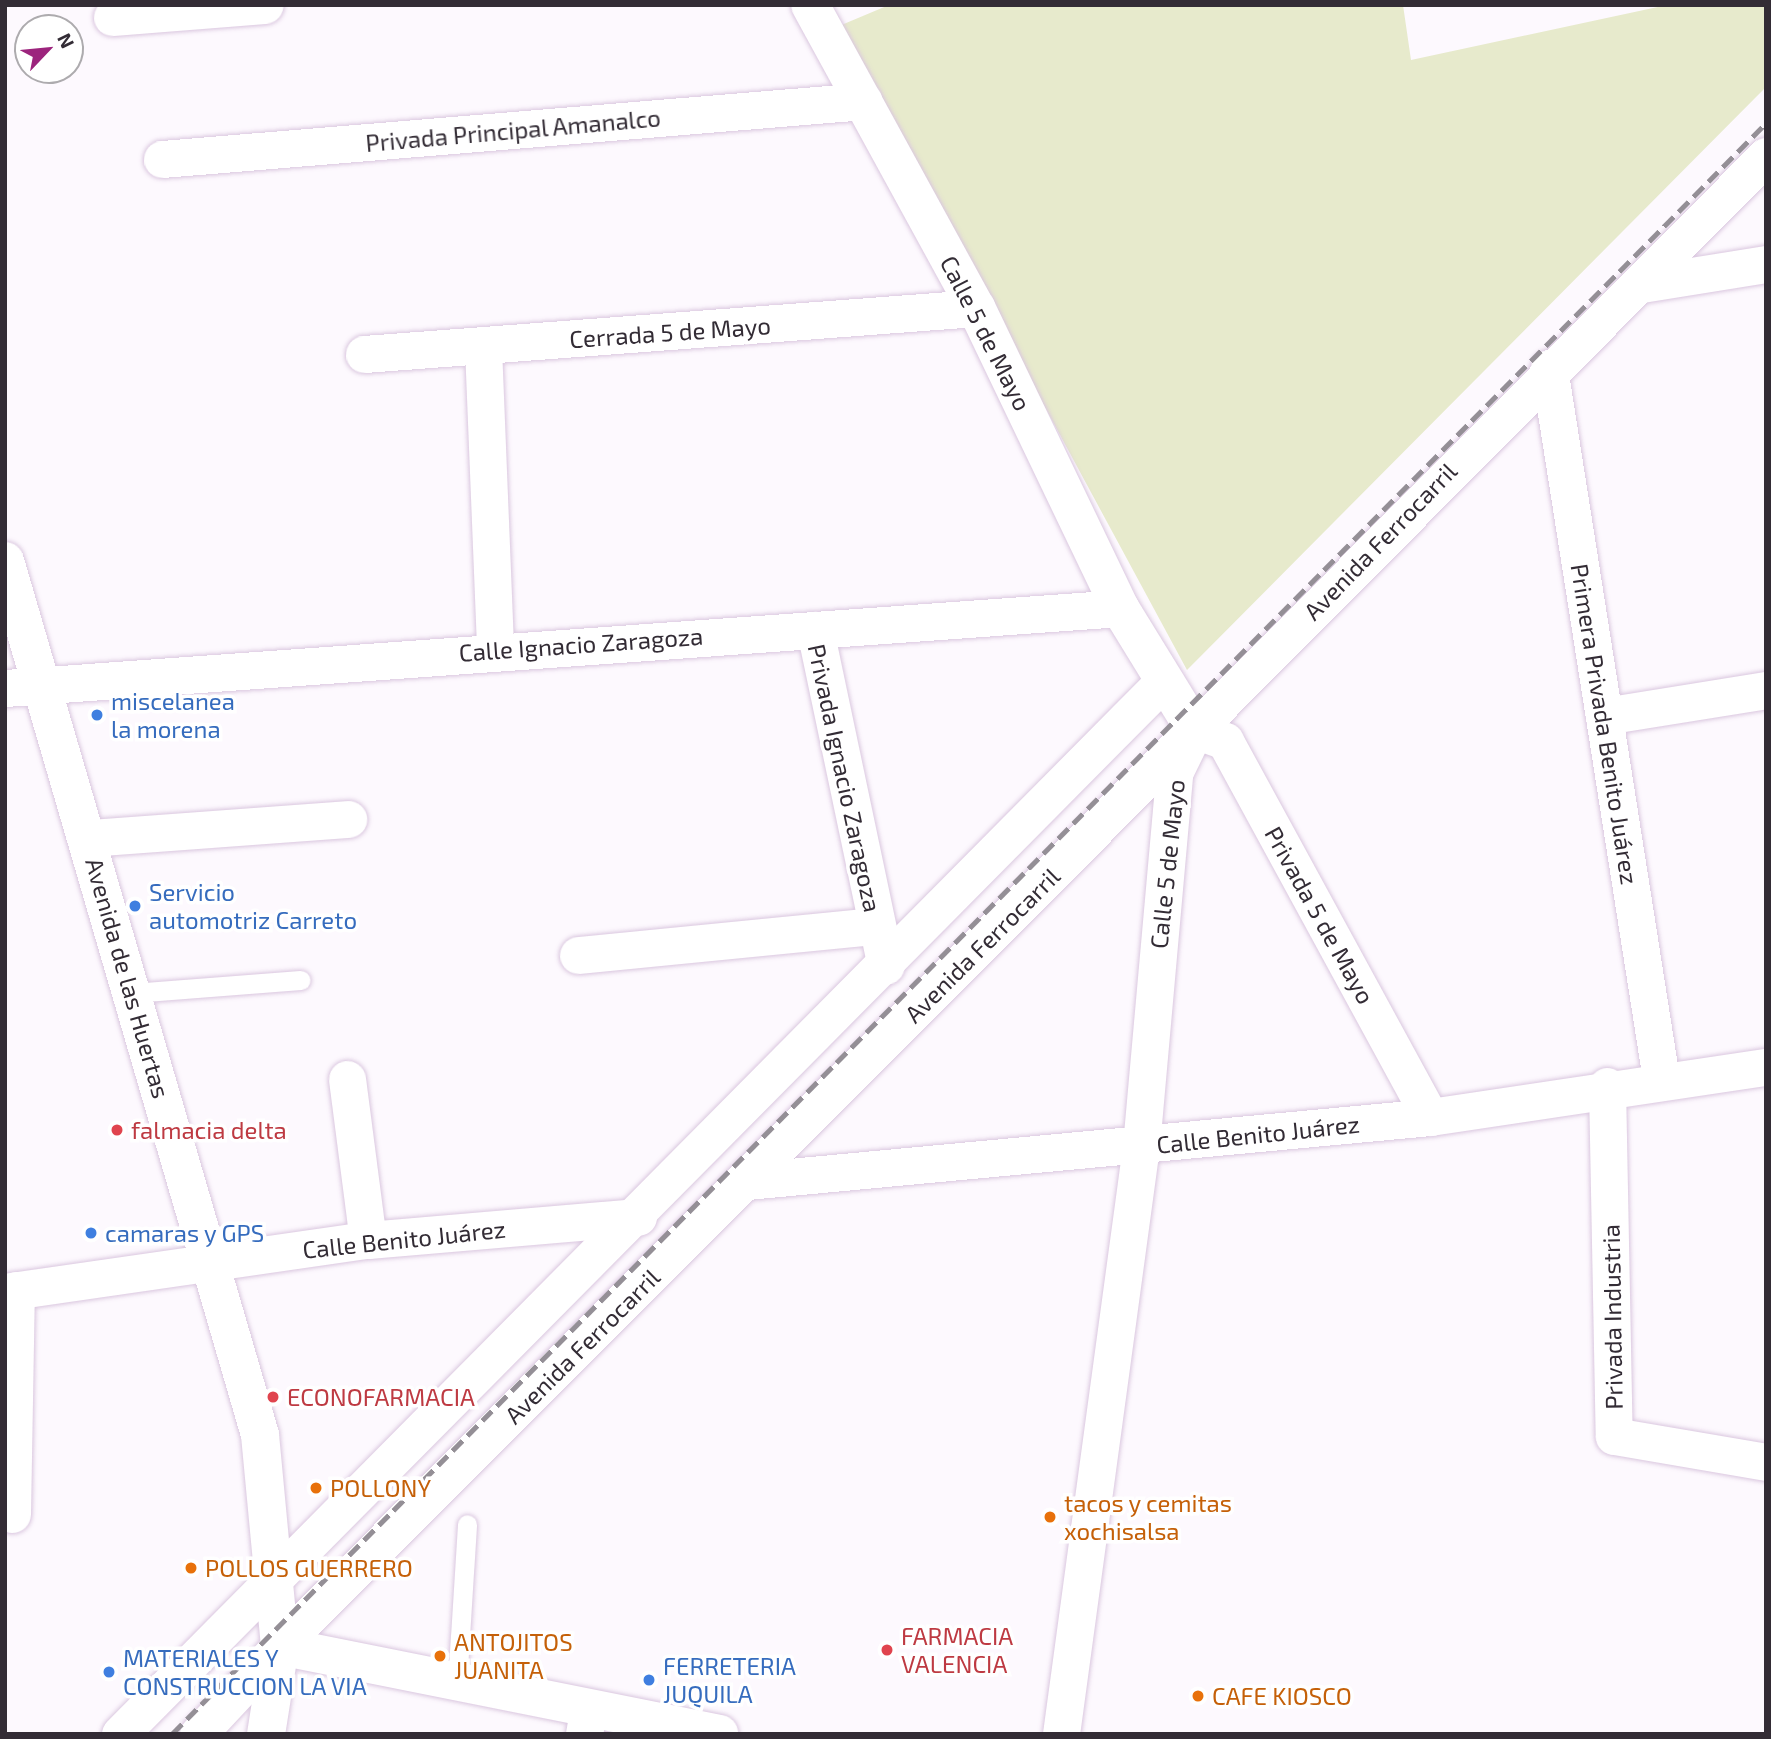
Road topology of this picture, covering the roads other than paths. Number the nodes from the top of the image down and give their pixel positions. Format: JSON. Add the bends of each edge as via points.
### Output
{"nodes":[{"id":1,"x":265,"y":5,"type":"edge"},
{"id":2,"x":810,"y":5,"type":"edge"},
{"id":3,"x":112,"y":17,"type":"dead end"},
{"id":4,"x":864,"y":101,"type":"junction"},
{"id":5,"x":1766,"y":156,"type":"edge"},
{"id":6,"x":162,"y":159,"type":"dead end"},
{"id":7,"x":1766,"y":264,"type":"edge"},
{"id":8,"x":1641,"y":284,"type":"junction"},
{"id":9,"x":976,"y":309,"type":"junction"},
{"id":10,"x":483,"y":347,"type":"junction"},
{"id":11,"x":364,"y":354,"type":"dead end"},
{"id":12,"x":1549,"y":368,"type":"junction"},
{"id":13,"x":5,"y":561,"type":"edge"},
{"id":14,"x":1120,"y":608,"type":"junction"},
{"id":15,"x":15,"y":629,"type":"edge"},
{"id":16,"x":815,"y":630,"type":"junction"},
{"id":17,"x":495,"y":649,"type":"junction"},
{"id":18,"x":1163,"y":682,"type":"junction"},
{"id":19,"x":23,"y":686,"type":"edge"},
{"id":20,"x":1766,"y":690,"type":"edge"},
{"id":21,"x":1604,"y":716,"type":"junction"},
{"id":22,"x":1195,"y":730,"type":"junction"},
{"id":23,"x":348,"y":820,"type":"dead end"},
{"id":24,"x":89,"y":838,"type":"junction"},
{"id":25,"x":875,"y":926,"type":"junction"},
{"id":26,"x":578,"y":955,"type":"dead end"},
{"id":27,"x":886,"y":966,"type":"junction"},
{"id":28,"x":299,"y":980,"type":"dead end"},
{"id":29,"x":132,"y":993,"type":"junction"},
{"id":30,"x":1766,"y":1067,"type":"edge"},
{"id":31,"x":347,"y":1079,"type":"dead end"},
{"id":32,"x":1661,"y":1079,"type":"junction"},
{"id":33,"x":1607,"y":1086,"type":"junction"},
{"id":34,"x":1430,"y":1117,"type":"junction"},
{"id":35,"x":1141,"y":1146,"type":"junction"},
{"id":36,"x":747,"y":1181,"type":"junction"},
{"id":37,"x":638,"y":1217,"type":"junction"},
{"id":38,"x":368,"y":1240,"type":"junction"},
{"id":39,"x":208,"y":1262,"type":"junction"},
{"id":40,"x":11,"y":1291,"type":"edge"},
{"id":41,"x":9,"y":1462,"type":"edge"},
{"id":42,"x":1766,"y":1462,"type":"edge"},
{"id":43,"x":12,"y":1514,"type":"dead end"},
{"id":44,"x":467,"y":1524,"type":"dead end"},
{"id":45,"x":275,"y":1580,"type":"junction"},
{"id":46,"x":280,"y":1646,"type":"junction"},
{"id":47,"x":457,"y":1684,"type":"junction"},
{"id":48,"x":586,"y":1722,"type":"edge"},
{"id":49,"x":120,"y":1734,"type":"edge"},
{"id":50,"x":198,"y":1734,"type":"edge"},
{"id":51,"x":266,"y":1734,"type":"edge"},
{"id":52,"x":719,"y":1734,"type":"edge"},
{"id":53,"x":1061,"y":1734,"type":"edge"}],
"edges":[{"from":1,"to":3,"type":"street"},
{"from":2,"to":4,"type":"street","name":"Calle 5 de Mayo"},
{"from":4,"to":6,"type":"street","name":"Privada Principal Amanalco"},
{"from":4,"to":9,"type":"street","name":"Calle 5 de Mayo"},
{"from":5,"to":8,"type":"street","name":"Avenida Ferrocarril"},
{"from":7,"to":8,"type":"street"},
{"from":8,"to":12,"type":"street","name":"Avenida Ferrocarril"},
{"from":9,"to":10,"type":"street","name":"Cerrada 5 de Mayo"},
{"from":9,"to":14,"type":"street","name":"Calle 5 de Mayo"},
{"from":10,"to":11,"type":"street","name":"Cerrada 5 de Mayo"},
{"from":10,"to":17,"type":"street"},
{"from":12,"to":21,"type":"street","name":"Primera Privada Benito Juárez"},
{"from":12,"to":22,"type":"street","name":"Avenida Ferrocarril"},
{"from":13,"to":15,"type":"street","name":"Avenida de las Huertas"},
{"from":14,"to":16,"type":"street","name":"Calle Ignacio Zaragoza"},
{"from":14,"to":18,"type":"street","name":"Calle 5 de Mayo"},
{"from":15,"to":19,"type":"street","name":"Avenida de las Huertas"},
{"from":16,"to":17,"type":"street","name":"Calle Ignacio Zaragoza"},
{"from":16,"to":25,"type":"street","name":"Privada Ignacio Zaragoza"},
{"from":17,"to":19,"type":"street","name":"Calle Ignacio Zaragoza"},
{"from":18,"to":22,"type":"street","name":"Calle 5 de Mayo"},
{"from":18,"to":27,"type":"street"},
{"from":19,"to":24,"type":"street","name":"Avenida de las Huertas"},
{"from":20,"to":21,"type":"street"},
{"from":21,"to":32,"type":"street","name":"Primera Privada Benito Juárez"},
{"from":22,"to":34,"type":"street","name":"Privada 5 de Mayo","via":[[1225,741]]},
{"from":22,"to":35,"type":"street","name":"Calle 5 de Mayo","via":[[1174,773]]},
{"from":22,"to":36,"type":"street","name":"Avenida Ferrocarril"},
{"from":23,"to":24,"type":"street"},
{"from":24,"to":29,"type":"street","name":"Avenida de las Huertas"},
{"from":25,"to":26,"type":"street","name":"Privada Ignacio Zaragoza"},
{"from":25,"to":27,"type":"street","name":"Privada Ignacio Zaragoza"},
{"from":27,"to":37,"type":"street"},
{"from":28,"to":29,"type":"lane"},
{"from":29,"to":39,"type":"street","name":"Avenida de las Huertas"},
{"from":30,"to":32,"type":"street","name":"Calle Benito Juárez"},
{"from":31,"to":38,"type":"street"},
{"from":32,"to":33,"type":"street","name":"Calle Benito Juárez"},
{"from":33,"to":34,"type":"street","name":"Calle Benito Juárez"},
{"from":33,"to":42,"type":"street","name":"Privada Industria","via":[[1614,1436]]},
{"from":34,"to":35,"type":"street","name":"Calle Benito Juárez"},
{"from":35,"to":36,"type":"street","name":"Calle Benito Juárez"},
{"from":35,"to":53,"type":"street","name":"Calle 5 de Mayo"},
{"from":36,"to":46,"type":"street","name":"Avenida Ferrocarril"},
{"from":37,"to":38,"type":"street","name":"Calle Benito Juárez"},
{"from":37,"to":45,"type":"street"},
{"from":38,"to":39,"type":"street","name":"Calle Benito Juárez"},
{"from":39,"to":40,"type":"street","name":"Calle Benito Juárez"},
{"from":39,"to":45,"type":"street","name":"Avenida de las Huertas","via":[[260,1435]]},
{"from":40,"to":41,"type":"street"},
{"from":41,"to":43,"type":"street"},
{"from":44,"to":47,"type":"lane"},
{"from":45,"to":46,"type":"street","name":"Avenida de las Huertas"},
{"from":45,"to":49,"type":"street"},
{"from":46,"to":47,"type":"street"},
{"from":46,"to":50,"type":"street","name":"Avenida Ferrocarril"},
{"from":46,"to":51,"type":"street","name":"Avenida de las Huertas"},
{"from":47,"to":48,"type":"street"},
{"from":48,"to":52,"type":"street"}]}
